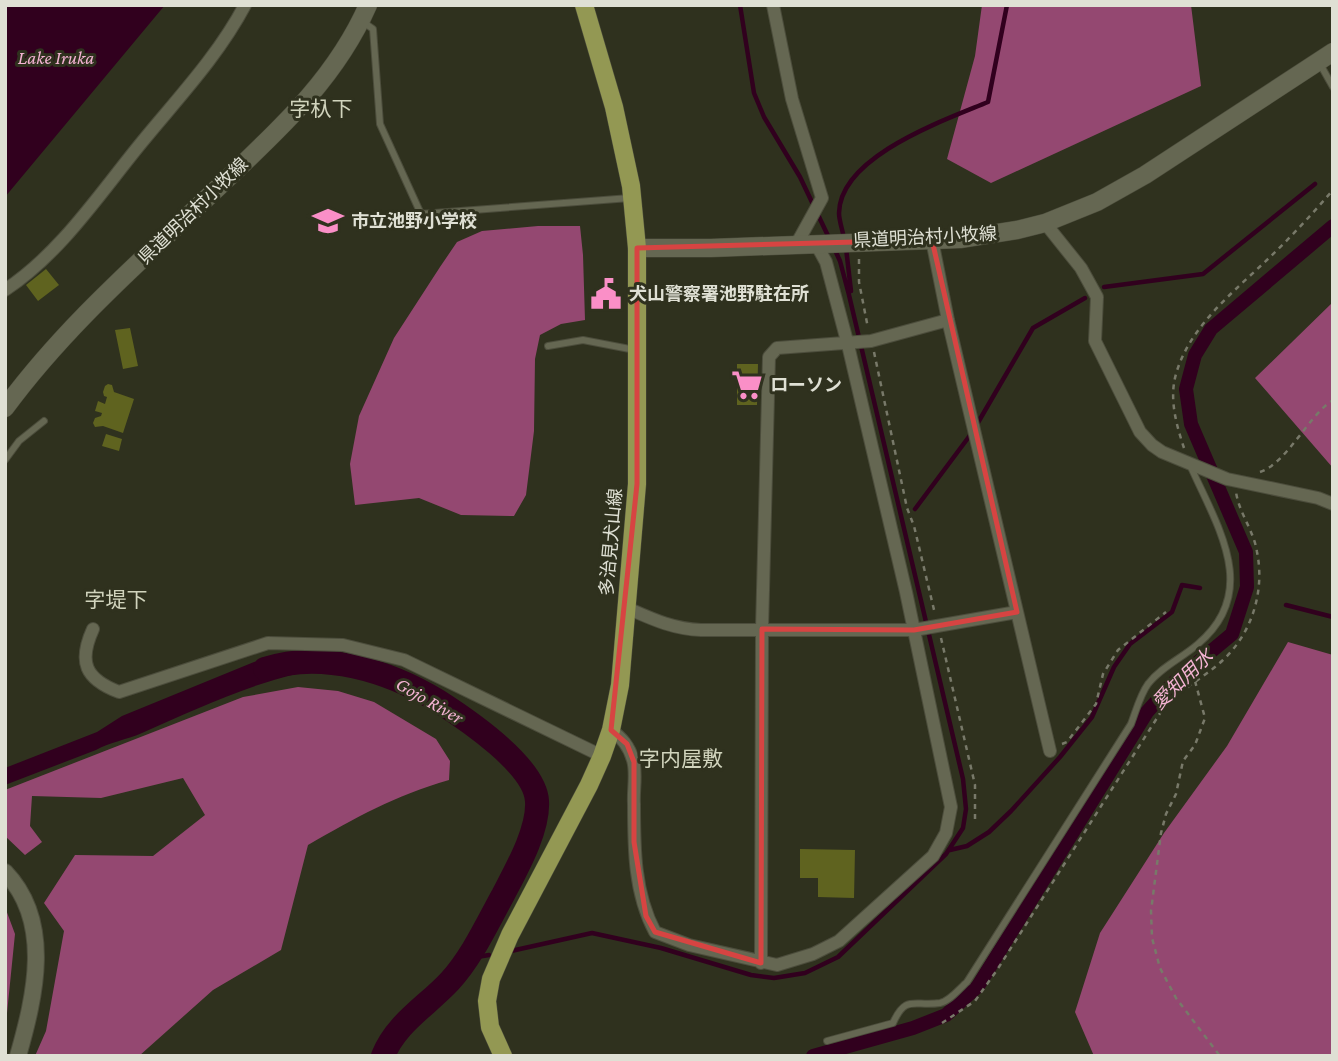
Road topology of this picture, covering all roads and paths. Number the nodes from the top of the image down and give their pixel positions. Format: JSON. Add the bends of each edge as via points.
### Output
{"nodes":[{"id":1,"x":245,"y":5,"type":"edge"},
{"id":2,"x":584,"y":5,"type":"edge"},
{"id":3,"x":773,"y":5,"type":"edge"},
{"id":4,"x":365,"y":13,"type":"edge"},
{"id":5,"x":1325,"y":57,"type":"edge"},
{"id":6,"x":1333,"y":87,"type":"edge"},
{"id":7,"x":1333,"y":190,"type":"edge"},
{"id":8,"x":632,"y":198,"type":"junction"},
{"id":9,"x":1045,"y":223,"type":"junction"},
{"id":10,"x":932,"y":240,"type":"junction"},
{"id":11,"x":854,"y":242,"type":"junction"},
{"id":12,"x":819,"y":244,"type":"junction"},
{"id":13,"x":796,"y":245,"type":"junction"},
{"id":14,"x":637,"y":248,"type":"junction"},
{"id":15,"x":5,"y":290,"type":"edge"},
{"id":16,"x":948,"y":320,"type":"junction"},
{"id":17,"x":870,"y":342,"type":"junction"},
{"id":18,"x":850,"y":344,"type":"junction"},
{"id":19,"x":548,"y":346,"type":"dead end"},
{"id":20,"x":637,"y":350,"type":"junction"},
{"id":21,"x":1333,"y":400,"type":"edge"},
{"id":22,"x":5,"y":408,"type":"edge"},
{"id":23,"x":44,"y":421,"type":"dead end"},
{"id":24,"x":5,"y":460,"type":"edge"},
{"id":25,"x":1194,"y":466,"type":"junction"},
{"id":26,"x":1231,"y":480,"type":"junction"},
{"id":27,"x":1333,"y":505,"type":"edge"},
{"id":28,"x":627,"y":608,"type":"junction"},
{"id":29,"x":1017,"y":612,"type":"junction"},
{"id":30,"x":1166,"y":612,"type":"dead end"},
{"id":31,"x":936,"y":626,"type":"junction"},
{"id":32,"x":93,"y":629,"type":"dead end"},
{"id":33,"x":762,"y":629,"type":"junction"},
{"id":34,"x":916,"y":630,"type":"junction"},
{"id":35,"x":1195,"y":681,"type":"junction"},
{"id":36,"x":611,"y":730,"type":"junction"},
{"id":37,"x":1049,"y":751,"type":"joint"},
{"id":38,"x":602,"y":756,"type":"junction"},
{"id":39,"x":975,"y":822,"type":"dead end"},
{"id":40,"x":5,"y":872,"type":"edge"},
{"id":41,"x":761,"y":962,"type":"junction"},
{"id":42,"x":990,"y":967,"type":"dead end"},
{"id":43,"x":998,"y":970,"type":"junction"},
{"id":44,"x":942,"y":1023,"type":"dead end"},
{"id":45,"x":827,"y":1041,"type":"dead end"},
{"id":46,"x":18,"y":1056,"type":"edge"},
{"id":47,"x":503,"y":1056,"type":"edge"},
{"id":48,"x":1220,"y":1056,"type":"edge"}],
"edges":[{"from":1,"to":15,"type":"street","via":[[224,42],[82,215],[36,268]]},
{"from":2,"to":8,"type":"main road","name":"多治見犬山線","via":[[624,147]]},
{"from":3,"to":13,"type":"street","via":[[792,99],[822,198]]},
{"from":4,"to":8,"type":"lane","via":[[373,29],[380,124],[421,214]]},
{"from":4,"to":22,"type":"main road","name":"県道明治村小牧線","via":[[332,70],[304,104],[75,324]]},
{"from":5,"to":6,"type":"lane"},
{"from":5,"to":9,"type":"main road","name":"県道明治村小牧線","via":[[1145,176]]},
{"from":7,"to":25,"type":"path","via":[[1192,338],[1176,374],[1174,395],[1175,421]]},
{"from":8,"to":14,"type":"main road","name":"多治見犬山線"},
{"from":9,"to":10,"type":"main road","name":"県道明治村小牧線","via":[[988,236]]},
{"from":9,"to":25,"type":"street","via":[[1081,268],[1097,297],[1095,341],[1139,432],[1162,452]]},
{"from":10,"to":11,"type":"main road","name":"県道明治村小牧線"},
{"from":10,"to":16,"type":"street"},
{"from":11,"to":12,"type":"main road","name":"県道明治村小牧線"},
{"from":11,"to":17,"type":"path"},
{"from":12,"to":13,"type":"main road","name":"県道明治村小牧線"},
{"from":12,"to":18,"type":"street"},
{"from":13,"to":14,"type":"main road","name":"県道明治村小牧線"},
{"from":14,"to":20,"type":"main road","name":"多治見犬山線"},
{"from":16,"to":17,"type":"street"},
{"from":16,"to":29,"type":"street"},
{"from":17,"to":18,"type":"street"},
{"from":17,"to":31,"type":"path"},
{"from":18,"to":33,"type":"street","via":[[777,348],[769,357]]},
{"from":18,"to":34,"type":"street"},
{"from":19,"to":20,"type":"lane","via":[[583,340]]},
{"from":20,"to":28,"type":"main road","name":"多治見犬山線","via":[[637,485]]},
{"from":21,"to":26,"type":"path","via":[[1266,470]]},
{"from":23,"to":24,"type":"lane"},
{"from":25,"to":26,"type":"street"},
{"from":25,"to":45,"type":"lane","via":[[1230,562],[1231,589],[1215,628],[1147,685],[1131,724],[967,982],[941,1003],[906,1004],[892,1023]]},
{"from":26,"to":27,"type":"street"},
{"from":26,"to":35,"type":"path","via":[[1257,551],[1260,580],[1255,610],[1223,660]]},
{"from":28,"to":33,"type":"street","via":[[680,629]]},
{"from":28,"to":36,"type":"main road","name":"多治見犬山線"},
{"from":29,"to":31,"type":"street"},
{"from":29,"to":37,"type":"street"},
{"from":30,"to":37,"type":"path","via":[[1118,650],[1103,674],[1096,704],[1067,742]]},
{"from":31,"to":34,"type":"street"},
{"from":31,"to":39,"type":"path","via":[[975,785]]},
{"from":32,"to":38,"type":"street","via":[[85,657],[88,671],[119,692],[268,643],[343,645],[404,660]]},
{"from":33,"to":34,"type":"street"},
{"from":33,"to":41,"type":"street"},
{"from":34,"to":41,"type":"street","via":[[951,807],[946,833],[933,856],[839,941],[777,965]]},
{"from":35,"to":43,"type":"path","via":[[1164,707]]},
{"from":35,"to":48,"type":"path","via":[[1205,718],[1183,761],[1161,833],[1152,938],[1160,968],[1177,998]]},
{"from":36,"to":38,"type":"main road","name":"多治見犬山線"},
{"from":36,"to":41,"type":"street","via":[[627,744],[634,762],[638,879],[654,932]]},
{"from":38,"to":47,"type":"main road","name":"多治見犬山線","via":[[491,979],[487,1001],[491,1027]]},
{"from":40,"to":46,"type":"street","via":[[29,906],[37,946]]},
{"from":42,"to":43,"type":"path"},
{"from":43,"to":44,"type":"path","via":[[975,1001]]}]}
